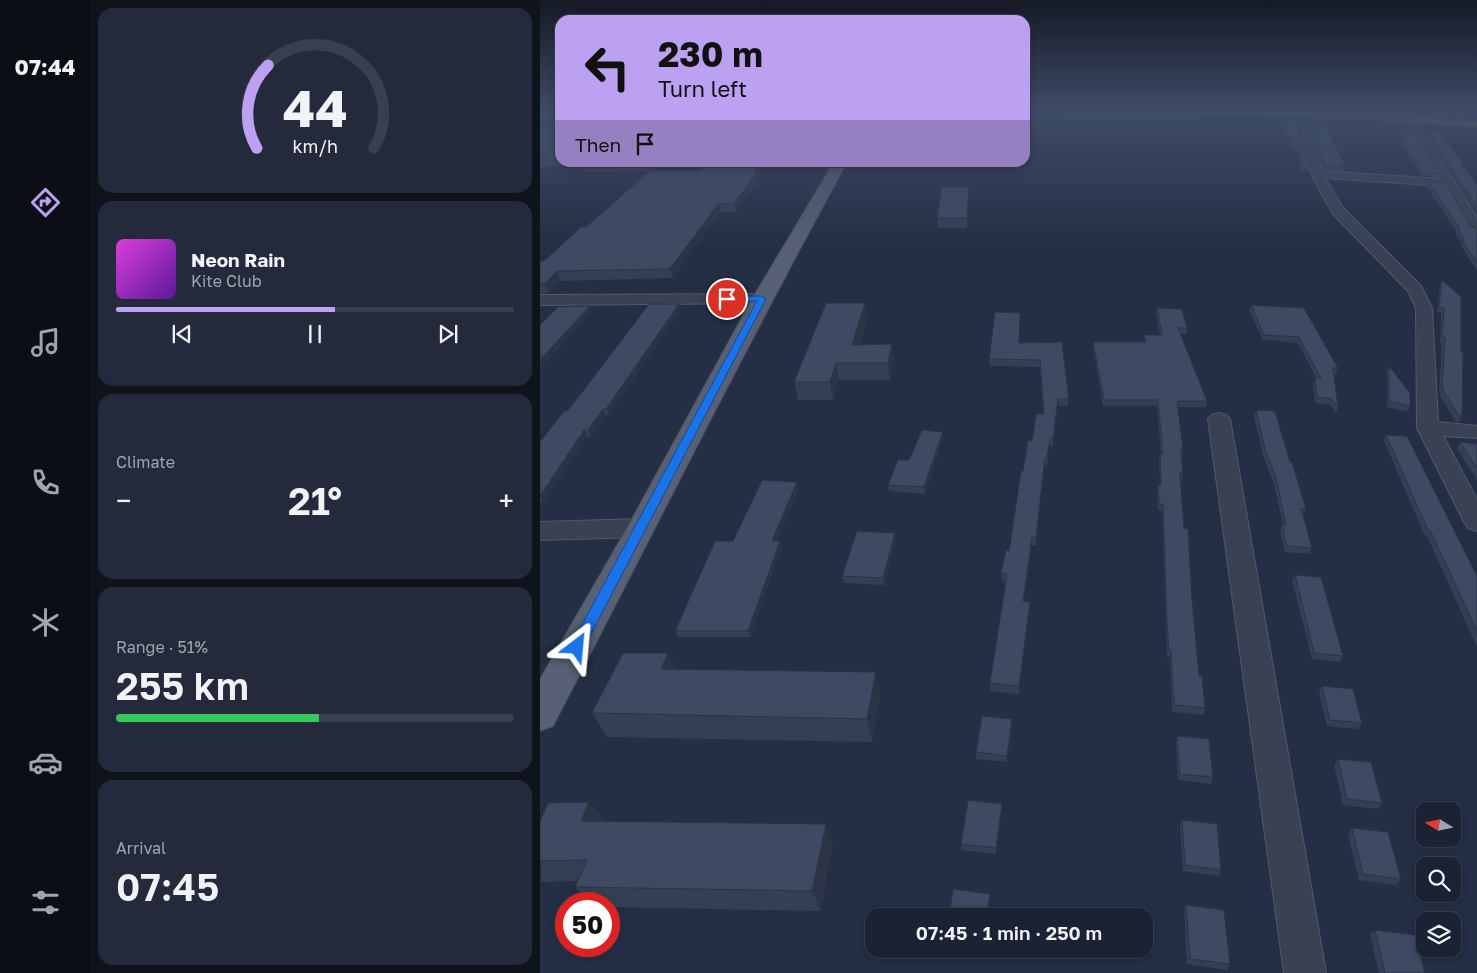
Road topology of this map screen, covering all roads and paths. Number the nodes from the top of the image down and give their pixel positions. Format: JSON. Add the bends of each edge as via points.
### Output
{"nodes":[{"id":1,"x":1313,"y":156,"type":"edge"},
{"id":2,"x":1434,"y":156,"type":"edge"},
{"id":3,"x":838,"y":167,"type":"edge"},
{"id":4,"x":1318,"y":174,"type":"junction"},
{"id":5,"x":1451,"y":183,"type":"junction"},
{"id":6,"x":1477,"y":229,"type":"edge"},
{"id":7,"x":762,"y":299,"type":"junction"},
{"id":8,"x":540,"y":300,"type":"edge"},
{"id":9,"x":559,"y":300,"type":"junction"},
{"id":10,"x":540,"y":318,"type":"edge"},
{"id":11,"x":1219,"y":419,"type":"dead end"},
{"id":12,"x":1428,"y":428,"type":"junction"},
{"id":13,"x":1477,"y":432,"type":"edge"},
{"id":14,"x":1477,"y":522,"type":"edge"},
{"id":15,"x":642,"y":528,"type":"junction"},
{"id":16,"x":540,"y":531,"type":"edge"},
{"id":17,"x":540,"y":714,"type":"edge"},
{"id":18,"x":1306,"y":973,"type":"edge"}],
"edges":[{"from":1,"to":4,"type":"street"},
{"from":2,"to":5,"type":"street"},
{"from":3,"to":7,"type":"main road"},
{"from":4,"to":5,"type":"street"},
{"from":4,"to":12,"type":"street","via":[[1338,211],[1415,288],[1424,308]]},
{"from":5,"to":6,"type":"street"},
{"from":7,"to":9,"type":"street"},
{"from":7,"to":15,"type":"main road"},
{"from":8,"to":9,"type":"street"},
{"from":9,"to":10,"type":"street"},
{"from":11,"to":18,"type":"street"},
{"from":12,"to":13,"type":"street"},
{"from":12,"to":14,"type":"street"},
{"from":15,"to":16,"type":"street"},
{"from":15,"to":17,"type":"main road"}]}
